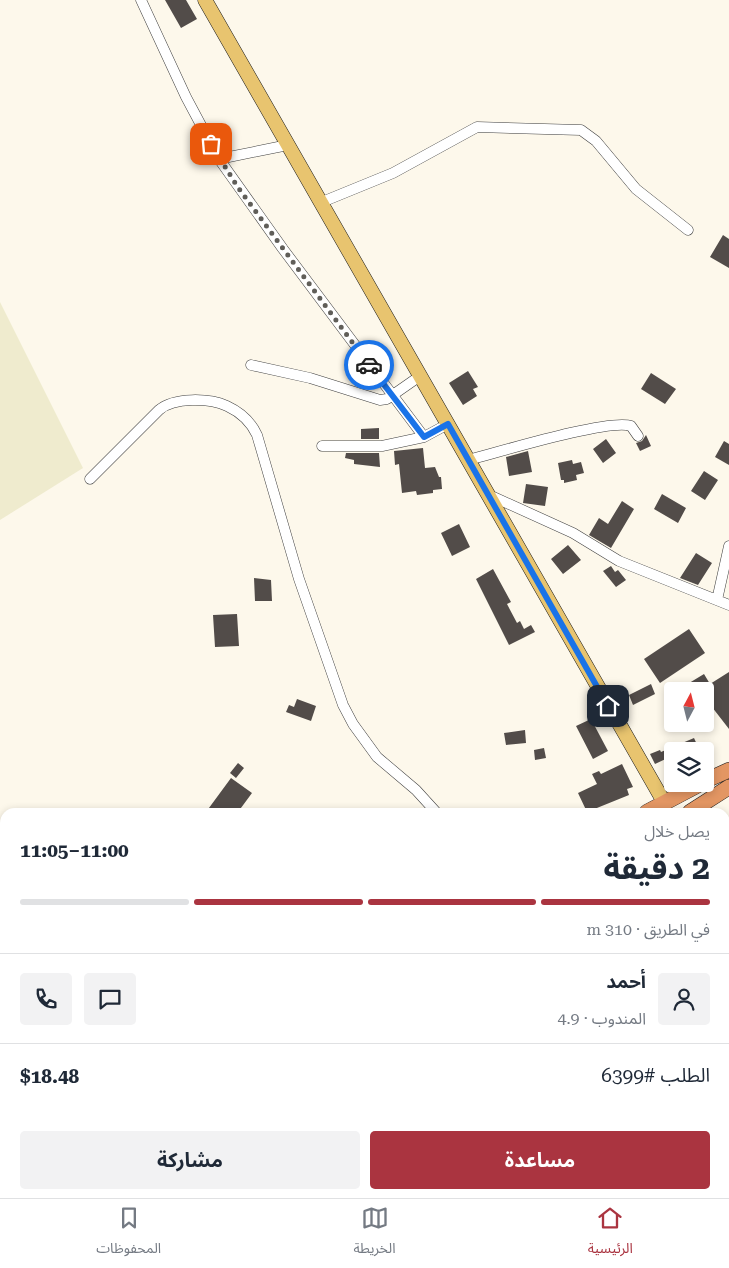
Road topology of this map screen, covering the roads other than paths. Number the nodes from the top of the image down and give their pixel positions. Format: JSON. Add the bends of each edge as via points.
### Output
{"nodes":[{"id":1,"x":141,"y":0,"type":"edge"},
{"id":2,"x":205,"y":0,"type":"edge"},
{"id":3,"x":288,"y":145,"type":"junction"},
{"id":4,"x":219,"y":159,"type":"junction"},
{"id":5,"x":322,"y":202,"type":"junction"},
{"id":6,"x":688,"y":230,"type":"dead end"},
{"id":7,"x":251,"y":365,"type":"dead end"},
{"id":8,"x":420,"y":376,"type":"junction"},
{"id":9,"x":394,"y":395,"type":"junction"},
{"id":10,"x":448,"y":424,"type":"junction"},
{"id":11,"x":638,"y":436,"type":"dead end"},
{"id":12,"x":424,"y":437,"type":"junction"},
{"id":13,"x":322,"y":446,"type":"dead end"},
{"id":14,"x":468,"y":460,"type":"junction"},
{"id":15,"x":90,"y":479,"type":"dead end"},
{"id":16,"x":487,"y":494,"type":"junction"},
{"id":17,"x":729,"y":546,"type":"edge"},
{"id":18,"x":716,"y":600,"type":"junction"},
{"id":19,"x":729,"y":605,"type":"edge"},
{"id":20,"x":729,"y":770,"type":"edge"},
{"id":21,"x":714,"y":777,"type":"edge"},
{"id":22,"x":729,"y":786,"type":"edge"},
{"id":23,"x":684,"y":792,"type":"edge"},
{"id":24,"x":686,"y":792,"type":"edge"},
{"id":25,"x":664,"y":802,"type":"junction"},
{"id":26,"x":432,"y":808,"type":"edge"},
{"id":27,"x":654,"y":808,"type":"edge"},
{"id":28,"x":692,"y":808,"type":"edge"},
{"id":29,"x":697,"y":808,"type":"edge"}],
"edges":[{"from":1,"to":4,"type":"street"},
{"from":2,"to":3,"type":"main road"},
{"from":3,"to":4,"type":"street"},
{"from":3,"to":5,"type":"main road"},
{"from":4,"to":9,"type":"street","via":[[322,303]]},
{"from":5,"to":6,"type":"street","via":[[393,173],[477,127],[581,130],[596,141],[636,189]]},
{"from":5,"to":8,"type":"main road"},
{"from":7,"to":9,"type":"street","via":[[310,378],[376,400]]},
{"from":8,"to":9,"type":"street"},
{"from":8,"to":10,"type":"main road"},
{"from":9,"to":12,"type":"street"},
{"from":10,"to":12,"type":"street"},
{"from":10,"to":14,"type":"main road"},
{"from":11,"to":14,"type":"street","via":[[630,426],[616,424]]},
{"from":12,"to":13,"type":"street","via":[[382,446]]},
{"from":14,"to":16,"type":"main road"},
{"from":15,"to":26,"type":"street","via":[[169,403],[215,403],[248,420],[257,435],[299,579],[343,704],[376,756],[410,784]]},
{"from":16,"to":18,"type":"street","via":[[573,533],[620,561]]},
{"from":16,"to":25,"type":"main road"},
{"from":17,"to":18,"type":"street"},
{"from":18,"to":19,"type":"street"},
{"from":20,"to":21,"type":"highway"},
{"from":22,"to":29,"type":"highway"},
{"from":23,"to":25,"type":"highway"},
{"from":24,"to":28,"type":"highway"},
{"from":25,"to":27,"type":"highway"}]}
